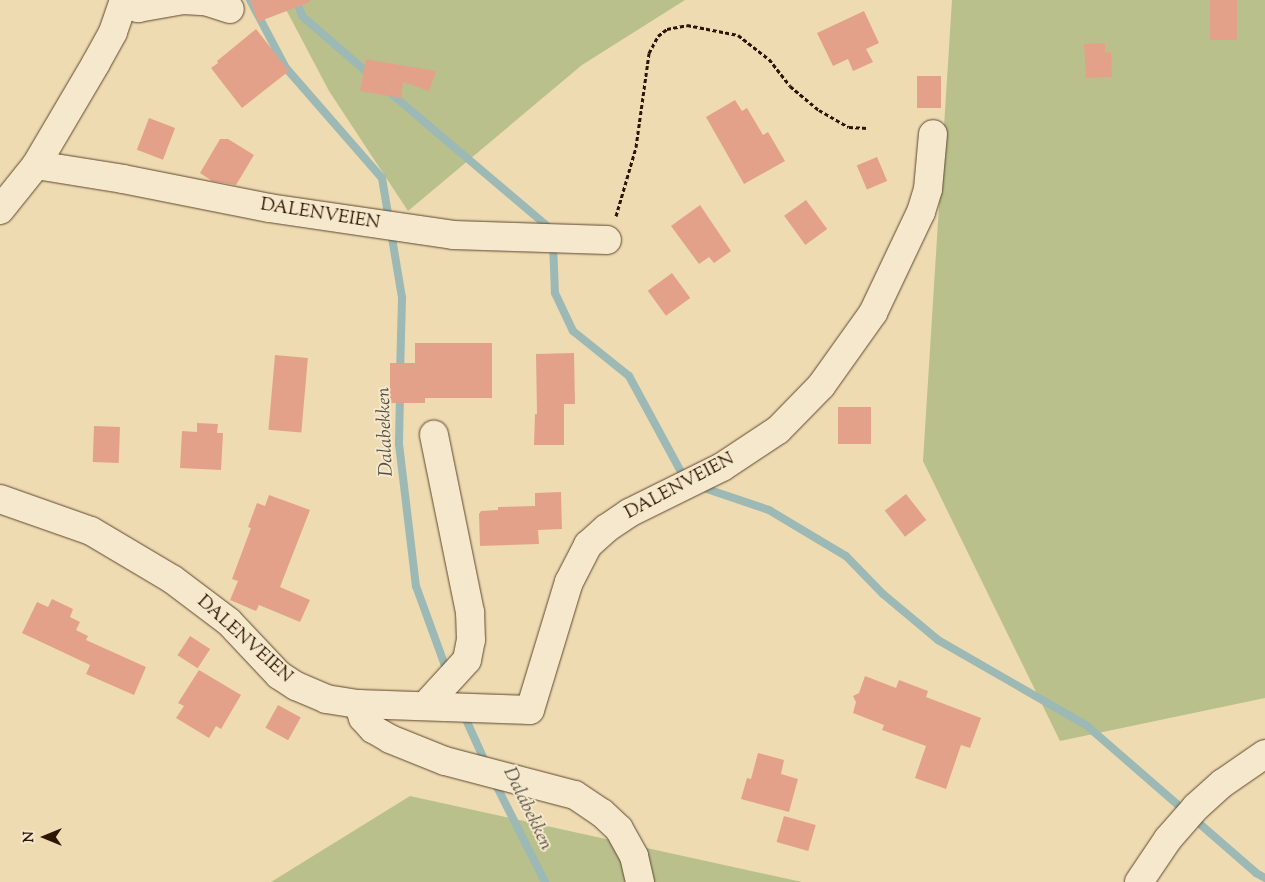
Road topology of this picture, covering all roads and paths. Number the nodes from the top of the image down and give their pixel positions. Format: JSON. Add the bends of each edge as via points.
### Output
{"nodes":[{"id":1,"x":124,"y":2,"type":"edge"},
{"id":2,"x":230,"y":10,"type":"dead end"},
{"id":3,"x":868,"y":128,"type":"dead end"},
{"id":4,"x":933,"y":134,"type":"dead end"},
{"id":5,"x":36,"y":165,"type":"junction"},
{"id":6,"x":0,"y":210,"type":"edge"},
{"id":7,"x":607,"y":240,"type":"joint"},
{"id":8,"x":434,"y":435,"type":"dead end"},
{"id":9,"x":0,"y":499,"type":"edge"},
{"id":10,"x":358,"y":704,"type":"junction"},
{"id":11,"x":425,"y":706,"type":"junction"},
{"id":12,"x":1265,"y":754,"type":"edge"},
{"id":13,"x":640,"y":882,"type":"edge"},
{"id":14,"x":1139,"y":882,"type":"edge"}],
"edges":[{"from":1,"to":2,"type":"street","via":[[138,8],[183,0],[205,2]]},
{"from":1,"to":5,"type":"street","via":[[113,32]]},
{"from":3,"to":7,"type":"path","via":[[849,127],[819,110],[790,86],[768,59],[738,35],[686,25],[667,29],[658,36],[649,53],[636,147]]},
{"from":4,"to":11,"type":"street","name":"DALENVEIEN","via":[[928,189],[920,212],[873,313],[821,386],[778,430],[722,467],[629,513],[588,544],[569,582],[530,710]]},
{"from":5,"to":6,"type":"street"},
{"from":5,"to":7,"type":"street","name":"DALENVEIEN","via":[[269,208],[453,235]]},
{"from":8,"to":11,"type":"street","via":[[470,612],[471,640],[467,660]]},
{"from":9,"to":10,"type":"street","name":"DALENVEIEN","via":[[91,531],[194,595],[229,622],[279,675],[326,699]]},
{"from":10,"to":11,"type":"street","name":"DALENVEIEN"},
{"from":10,"to":13,"type":"street","via":[[363,718],[390,740],[445,761],[575,795],[619,829],[634,856]]},
{"from":12,"to":14,"type":"street","via":[[1223,783],[1196,807],[1168,839]]}]}
